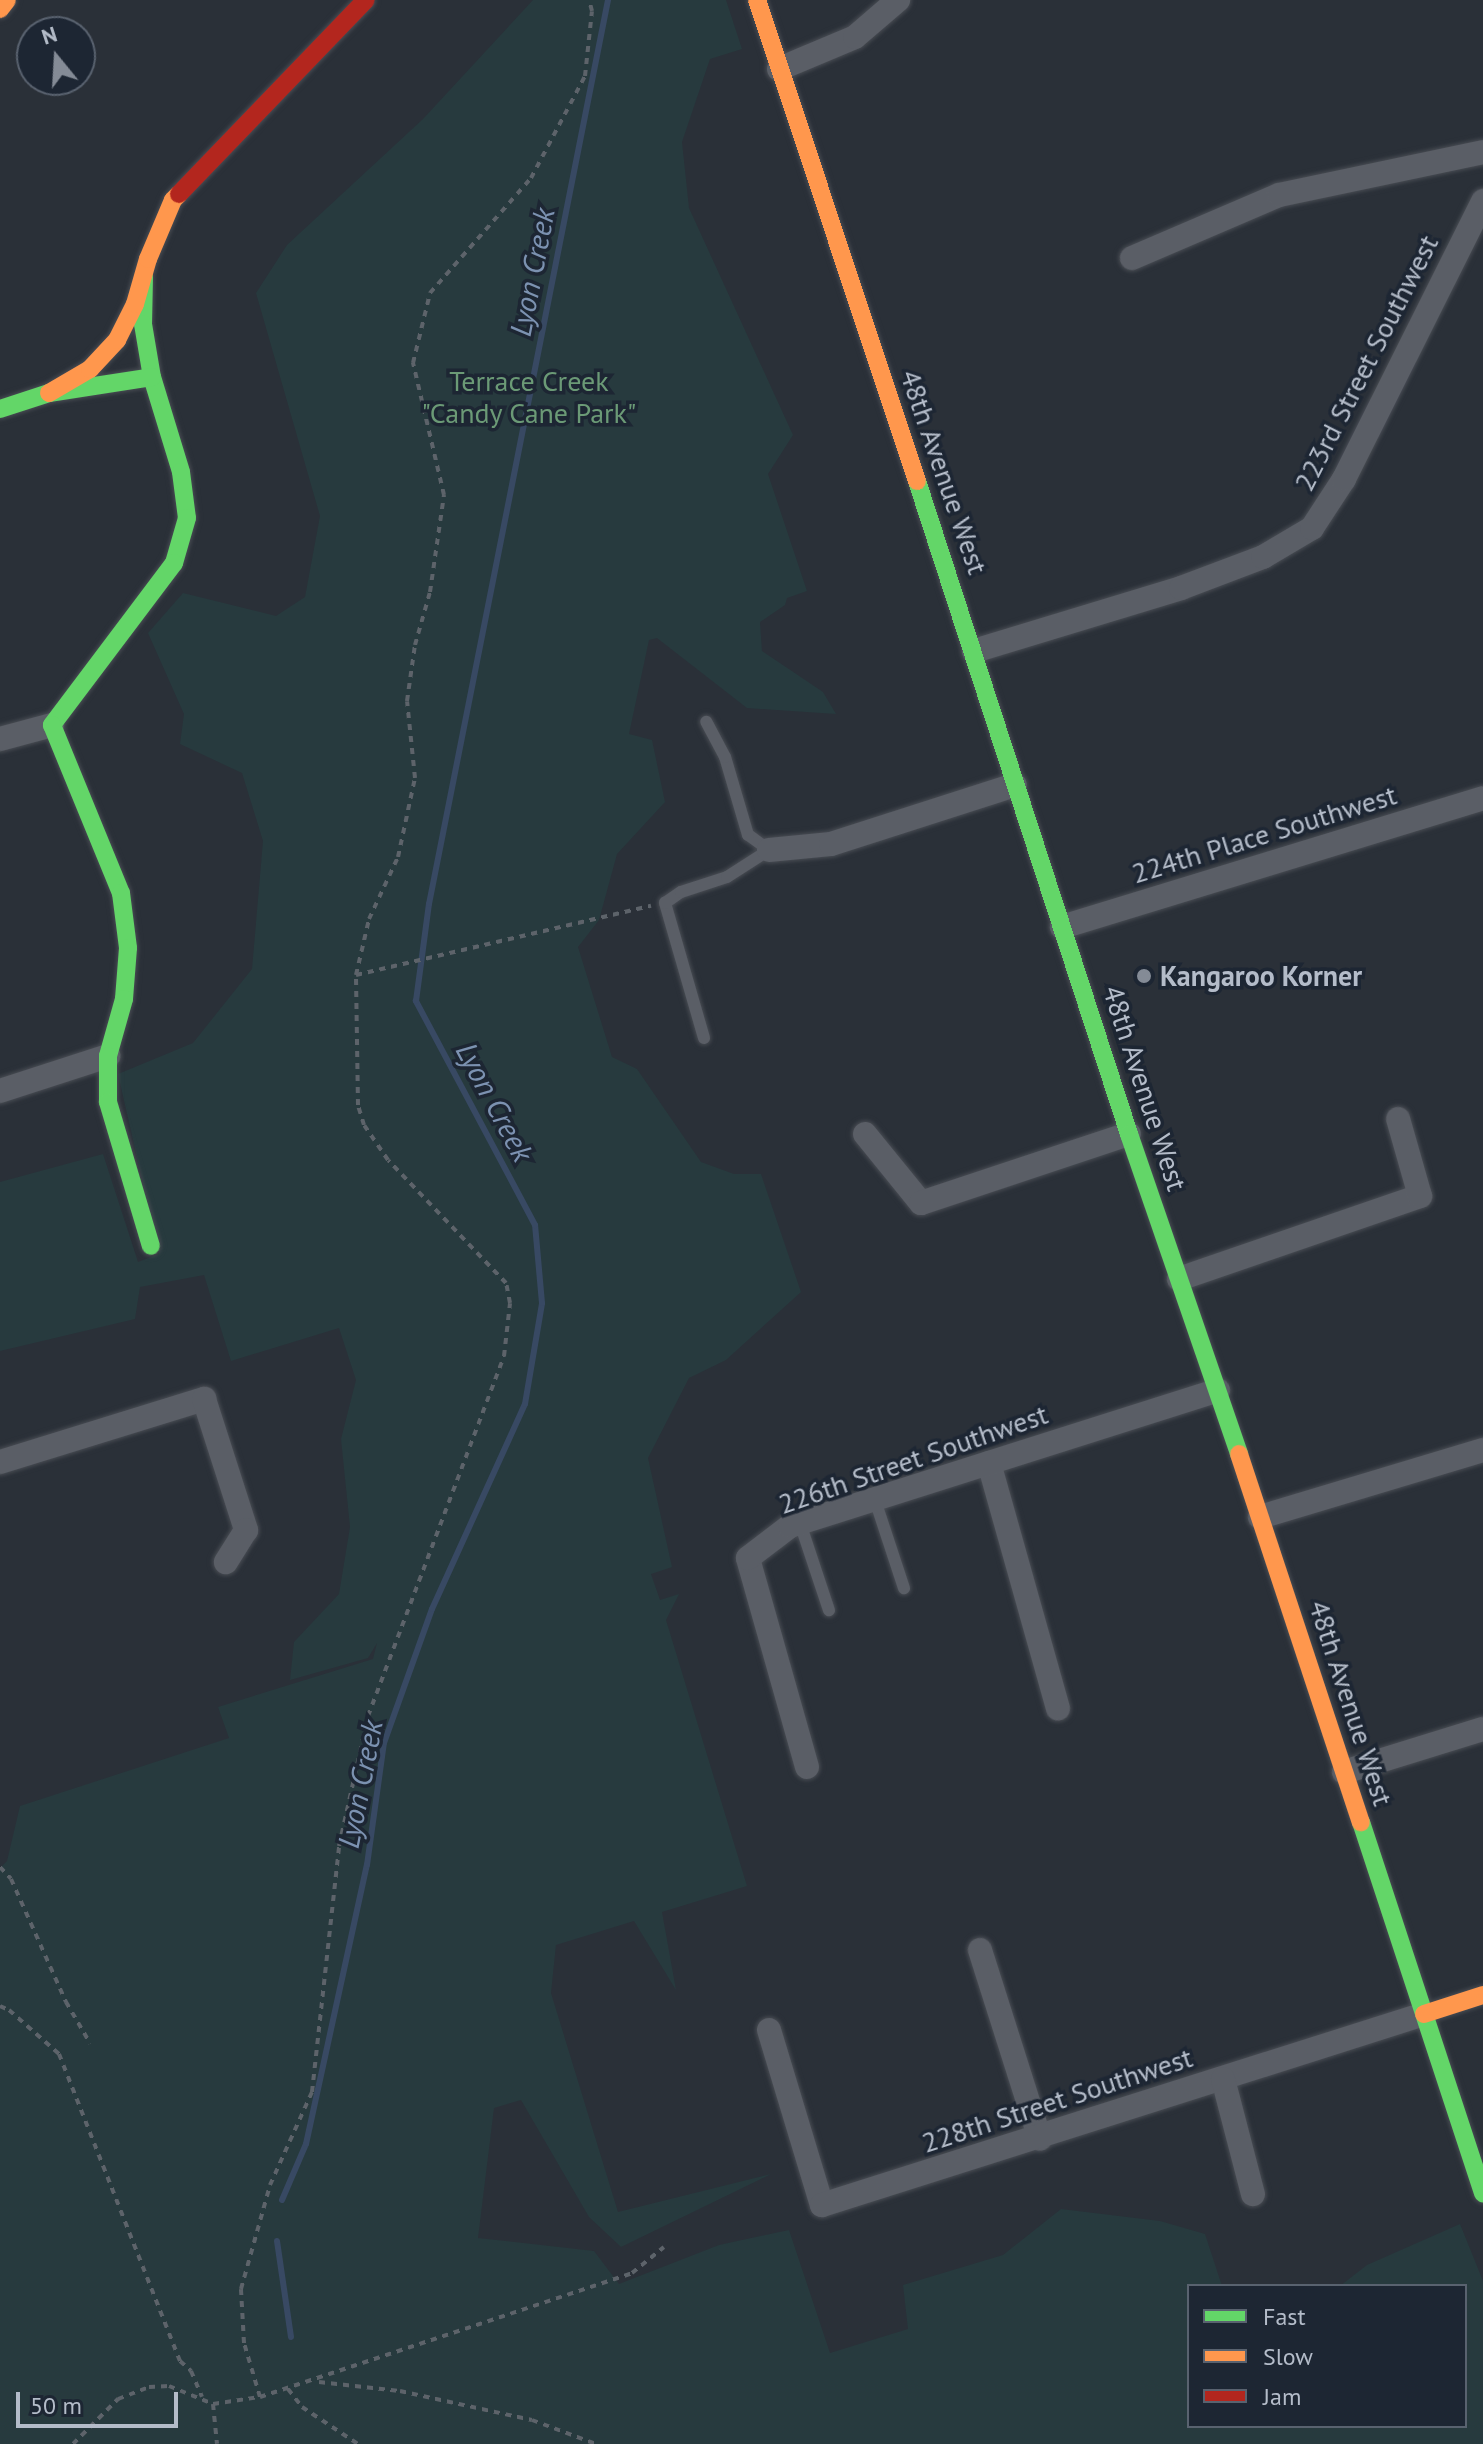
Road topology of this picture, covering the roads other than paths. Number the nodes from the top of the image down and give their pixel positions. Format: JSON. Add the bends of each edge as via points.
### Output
{"nodes":[{"id":1,"x":7,"y":0,"type":"edge"},
{"id":2,"x":366,"y":0,"type":"edge"},
{"id":3,"x":757,"y":0,"type":"edge"},
{"id":4,"x":898,"y":0,"type":"edge"},
{"id":5,"x":0,"y":9,"type":"edge"},
{"id":6,"x":779,"y":69,"type":"junction"},
{"id":7,"x":1483,"y":152,"type":"edge"},
{"id":8,"x":1483,"y":201,"type":"edge"},
{"id":9,"x":1132,"y":258,"type":"dead end"},
{"id":10,"x":144,"y":277,"type":"junction"},
{"id":11,"x":152,"y":377,"type":"junction"},
{"id":12,"x":49,"y":393,"type":"junction"},
{"id":13,"x":0,"y":409,"type":"edge"},
{"id":14,"x":974,"y":651,"type":"junction"},
{"id":15,"x":706,"y":722,"type":"dead end"},
{"id":16,"x":52,"y":725,"type":"junction"},
{"id":17,"x":0,"y":739,"type":"edge"},
{"id":18,"x":1015,"y":785,"type":"junction"},
{"id":19,"x":1483,"y":798,"type":"edge"},
{"id":20,"x":769,"y":850,"type":"junction"},
{"id":21,"x":1062,"y":927,"type":"junction"},
{"id":22,"x":704,"y":1038,"type":"dead end"},
{"id":23,"x":108,"y":1056,"type":"junction"},
{"id":24,"x":0,"y":1091,"type":"edge"},
{"id":25,"x":1398,"y":1119,"type":"dead end"},
{"id":26,"x":865,"y":1134,"type":"dead end"},
{"id":27,"x":1129,"y":1134,"type":"junction"},
{"id":28,"x":151,"y":1246,"type":"dead end"},
{"id":29,"x":1179,"y":1279,"type":"junction"},
{"id":30,"x":1218,"y":1390,"type":"junction"},
{"id":31,"x":1483,"y":1450,"type":"edge"},
{"id":32,"x":0,"y":1462,"type":"edge"},
{"id":33,"x":989,"y":1463,"type":"junction"},
{"id":34,"x":875,"y":1500,"type":"junction"},
{"id":35,"x":1260,"y":1517,"type":"junction"},
{"id":36,"x":800,"y":1523,"type":"junction"},
{"id":37,"x":226,"y":1562,"type":"dead end"},
{"id":38,"x":904,"y":1588,"type":"dead end"},
{"id":39,"x":829,"y":1610,"type":"dead end"},
{"id":40,"x":1058,"y":1708,"type":"dead end"},
{"id":41,"x":1483,"y":1729,"type":"edge"},
{"id":42,"x":807,"y":1767,"type":"dead end"},
{"id":43,"x":1344,"y":1772,"type":"junction"},
{"id":44,"x":980,"y":1950,"type":"dead end"},
{"id":45,"x":1483,"y":1995,"type":"edge"},
{"id":46,"x":1424,"y":2014,"type":"junction"},
{"id":47,"x":769,"y":2030,"type":"dead end"},
{"id":48,"x":1223,"y":2079,"type":"junction"},
{"id":49,"x":1040,"y":2139,"type":"junction"},
{"id":50,"x":1483,"y":2193,"type":"edge"},
{"id":51,"x":1253,"y":2194,"type":"dead end"}],
"edges":[{"from":1,"to":5,"type":"main road"},
{"from":2,"to":10,"type":"main road","via":[[173,200]]},
{"from":3,"to":6,"type":"main road","name":"48th Avenue West"},
{"from":4,"to":6,"type":"street","via":[[855,37]]},
{"from":6,"to":14,"type":"main road","name":"48th Avenue West"},
{"from":7,"to":9,"type":"street","via":[[1279,195]]},
{"from":8,"to":14,"type":"street","name":"223rd Street Southwest","via":[[1344,479],[1312,528],[1263,557],[1181,588]]},
{"from":10,"to":11,"type":"main road","via":[[143,324]]},
{"from":10,"to":12,"type":"main road","via":[[117,340],[90,369]]},
{"from":11,"to":12,"type":"main road"},
{"from":11,"to":16,"type":"main road","via":[[181,472],[187,518],[174,563]]},
{"from":12,"to":13,"type":"main road"},
{"from":14,"to":18,"type":"main road","name":"48th Avenue West"},
{"from":15,"to":20,"type":"lane","via":[[725,757],[748,835]]},
{"from":16,"to":17,"type":"street"},
{"from":16,"to":23,"type":"main road","via":[[121,893],[128,948],[124,999]]},
{"from":18,"to":20,"type":"street","via":[[831,844]]},
{"from":18,"to":21,"type":"main road","name":"48th Avenue West"},
{"from":19,"to":21,"type":"street","name":"224th Place Southwest"},
{"from":20,"to":22,"type":"lane","via":[[727,877],[665,903]]},
{"from":21,"to":27,"type":"main road","name":"48th Avenue West"},
{"from":23,"to":24,"type":"street"},
{"from":23,"to":28,"type":"main road","via":[[108,1102]]},
{"from":25,"to":29,"type":"street","via":[[1420,1196]]},
{"from":26,"to":27,"type":"street","via":[[921,1203]]},
{"from":27,"to":29,"type":"main road","name":"48th Avenue West"},
{"from":29,"to":30,"type":"main road","name":"48th Avenue West"},
{"from":30,"to":33,"type":"street","name":"226th Street Southwest"},
{"from":30,"to":35,"type":"main road","name":"48th Avenue West"},
{"from":31,"to":35,"type":"street"},
{"from":32,"to":37,"type":"street","via":[[204,1399],[246,1530]]},
{"from":33,"to":34,"type":"street","name":"226th Street Southwest"},
{"from":33,"to":40,"type":"street"},
{"from":34,"to":36,"type":"street","name":"226th Street Southwest"},
{"from":34,"to":38,"type":"lane"},
{"from":35,"to":43,"type":"main road","name":"48th Avenue West"},
{"from":36,"to":39,"type":"lane"},
{"from":36,"to":42,"type":"street","name":"226th Street Southwest","via":[[748,1558]]},
{"from":41,"to":43,"type":"street"},
{"from":43,"to":46,"type":"main road","name":"48th Avenue West"},
{"from":44,"to":49,"type":"street"},
{"from":45,"to":46,"type":"main road","name":"228th Street Southwest"},
{"from":46,"to":48,"type":"street","name":"228th Street Southwest"},
{"from":46,"to":50,"type":"main road","name":"48th Avenue West"},
{"from":47,"to":49,"type":"street","name":"228th Street Southwest","via":[[822,2205]]},
{"from":48,"to":49,"type":"street","name":"228th Street Southwest"},
{"from":48,"to":51,"type":"street"}]}
